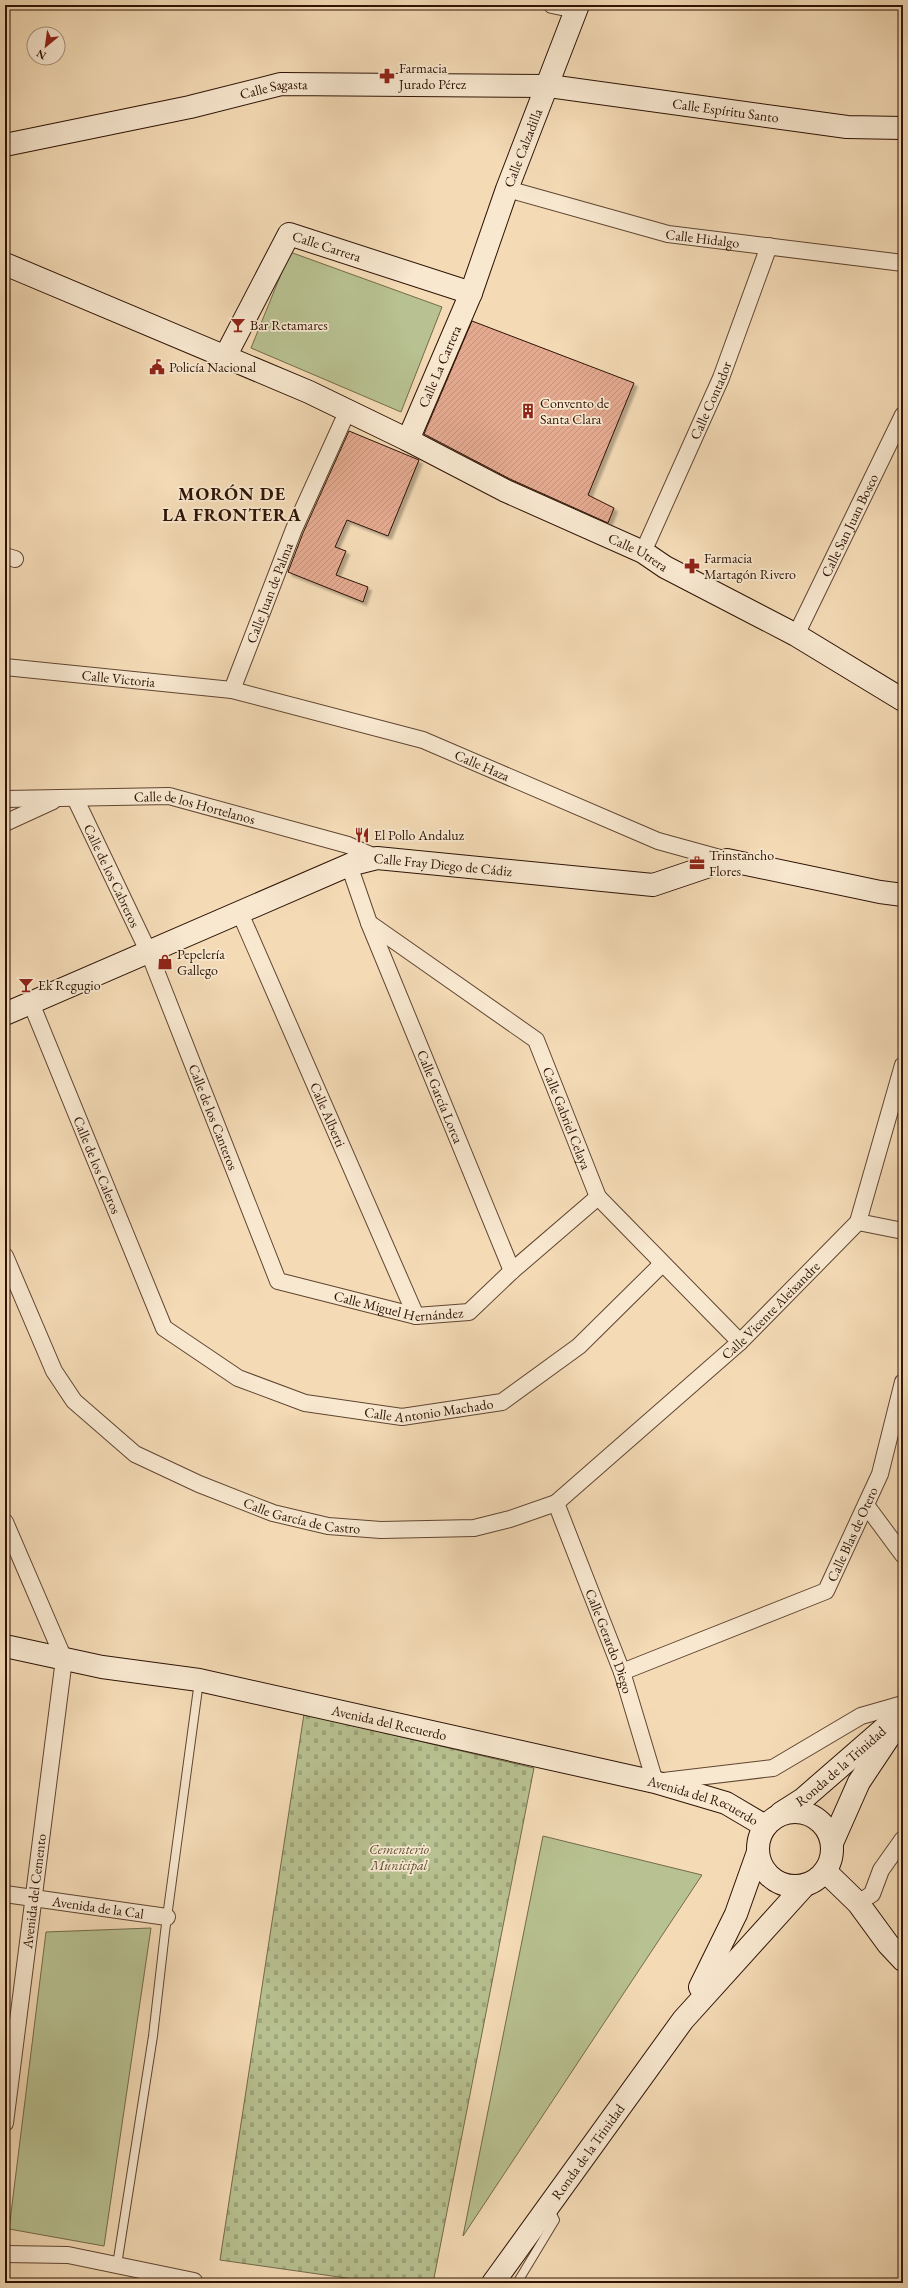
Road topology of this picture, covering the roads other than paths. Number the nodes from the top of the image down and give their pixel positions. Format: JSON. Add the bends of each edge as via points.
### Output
{"nodes":[{"id":1,"x":552,"y":5,"type":"edge"},
{"id":2,"x":577,"y":8,"type":"edge"},
{"id":3,"x":549,"y":86,"type":"junction"},
{"id":4,"x":903,"y":128,"type":"edge"},
{"id":5,"x":5,"y":145,"type":"edge"},
{"id":6,"x":508,"y":189,"type":"junction"},
{"id":7,"x":769,"y":246,"type":"junction"},
{"id":8,"x":5,"y":264,"type":"edge"},
{"id":9,"x":903,"y":264,"type":"edge"},
{"id":10,"x":471,"y":293,"type":"junction"},
{"id":11,"x":226,"y":355,"type":"junction"},
{"id":12,"x":348,"y":410,"type":"junction"},
{"id":13,"x":903,"y":415,"type":"edge"},
{"id":14,"x":408,"y":440,"type":"junction"},
{"id":15,"x":643,"y":552,"type":"junction"},
{"id":16,"x":796,"y":636,"type":"junction"},
{"id":17,"x":5,"y":667,"type":"edge"},
{"id":18,"x":232,"y":690,"type":"junction"},
{"id":19,"x":903,"y":700,"type":"edge"},
{"id":20,"x":67,"y":798,"type":"junction"},
{"id":21,"x":5,"y":799,"type":"edge"},
{"id":22,"x":5,"y":823,"type":"edge"},
{"id":23,"x":377,"y":858,"type":"junction"},
{"id":24,"x":727,"y":860,"type":"junction"},
{"id":25,"x":349,"y":865,"type":"junction"},
{"id":26,"x":903,"y":895,"type":"edge"},
{"id":27,"x":240,"y":913,"type":"junction"},
{"id":28,"x":369,"y":923,"type":"junction"},
{"id":29,"x":149,"y":953,"type":"junction"},
{"id":30,"x":31,"y":1002,"type":"junction"},
{"id":31,"x":5,"y":1014,"type":"edge"},
{"id":32,"x":903,"y":1065,"type":"edge"},
{"id":33,"x":598,"y":1197,"type":"junction"},
{"id":34,"x":858,"y":1222,"type":"junction"},
{"id":35,"x":903,"y":1231,"type":"edge"},
{"id":36,"x":5,"y":1256,"type":"edge"},
{"id":37,"x":662,"y":1264,"type":"junction"},
{"id":38,"x":512,"y":1270,"type":"junction"},
{"id":39,"x":278,"y":1281,"type":"joint"},
{"id":40,"x":416,"y":1316,"type":"junction"},
{"id":41,"x":164,"y":1328,"type":"joint"},
{"id":42,"x":740,"y":1342,"type":"junction"},
{"id":43,"x":903,"y":1382,"type":"edge"},
{"id":44,"x":900,"y":1405,"type":"edge"},
{"id":45,"x":556,"y":1502,"type":"junction"},
{"id":46,"x":866,"y":1505,"type":"junction"},
{"id":47,"x":5,"y":1522,"type":"edge"},
{"id":48,"x":903,"y":1555,"type":"edge"},
{"id":49,"x":5,"y":1646,"type":"edge"},
{"id":50,"x":64,"y":1659,"type":"junction"},
{"id":51,"x":622,"y":1672,"type":"junction"},
{"id":52,"x":199,"y":1680,"type":"junction"},
{"id":53,"x":903,"y":1704,"type":"edge"},
{"id":54,"x":903,"y":1712,"type":"edge"},
{"id":55,"x":903,"y":1718,"type":"edge"},
{"id":56,"x":655,"y":1782,"type":"junction"},
{"id":57,"x":771,"y":1821,"type":"junction"},
{"id":58,"x":903,"y":1840,"type":"edge"},
{"id":59,"x":832,"y":1843,"type":"junction"},
{"id":60,"x":758,"y":1852,"type":"junction"},
{"id":61,"x":825,"y":1871,"type":"junction"},
{"id":62,"x":805,"y":1885,"type":"junction"},
{"id":63,"x":5,"y":1894,"type":"edge"},
{"id":64,"x":33,"y":1897,"type":"junction"},
{"id":65,"x":858,"y":1903,"type":"junction"},
{"id":66,"x":167,"y":1916,"type":"junction"},
{"id":67,"x":903,"y":1960,"type":"edge"},
{"id":68,"x":683,"y":2020,"type":"junction"},
{"id":69,"x":5,"y":2123,"type":"edge"},
{"id":70,"x":548,"y":2207,"type":"junction"},
{"id":71,"x":5,"y":2254,"type":"edge"},
{"id":72,"x":117,"y":2265,"type":"junction"},
{"id":73,"x":194,"y":2280,"type":"dead end"},
{"id":74,"x":493,"y":2283,"type":"edge"},
{"id":75,"x":517,"y":2283,"type":"edge"}],
"edges":[{"from":1,"to":2,"type":"street"},
{"from":2,"to":3,"type":"street","name":"Calle Calzadilla"},
{"from":3,"to":4,"type":"street","name":"Calle Espíritu Santo","via":[[846,127]]},
{"from":3,"to":5,"type":"street","name":"Calle Sagasta","via":[[281,84],[190,107]]},
{"from":3,"to":6,"type":"street","name":"Calle Calzadilla"},
{"from":6,"to":7,"type":"street","name":"Calle Hidalgo","via":[[668,234]]},
{"from":6,"to":10,"type":"street","name":"Calle Calzadilla"},
{"from":7,"to":9,"type":"street","name":"Calle Hidalgo"},
{"from":7,"to":15,"type":"street","name":"Calle Contador","via":[[721,378]]},
{"from":8,"to":11,"type":"street"},
{"from":10,"to":11,"type":"street","name":"Calle Carrera","via":[[289,234]]},
{"from":10,"to":14,"type":"street","name":"Calle La Carrera"},
{"from":11,"to":12,"type":"street"},
{"from":12,"to":14,"type":"street"},
{"from":12,"to":18,"type":"street","name":"Calle Juan de Palma","via":[[294,529]]},
{"from":13,"to":16,"type":"street","name":"Calle San Juan Bosco"},
{"from":14,"to":15,"type":"street","name":"Calle Utrera","via":[[506,491]]},
{"from":15,"to":16,"type":"street","name":"Calle Utrera","via":[[665,567]]},
{"from":16,"to":19,"type":"street","name":"Calle Utrera"},
{"from":17,"to":18,"type":"street","name":"Calle Victoria"},
{"from":18,"to":24,"type":"street","name":"Calle Haza","via":[[423,740],[658,841]]},
{"from":20,"to":21,"type":"street","name":"Calle de los Hortelanos"},
{"from":20,"to":22,"type":"street"},
{"from":20,"to":23,"type":"street","name":"Calle de los Hortelanos","via":[[169,796],[348,845]]},
{"from":20,"to":29,"type":"street","name":"Calle de los Cabreros"},
{"from":23,"to":24,"type":"street","name":"Calle Fray Diego de Cádiz","via":[[653,885]]},
{"from":23,"to":25,"type":"street","name":"Calle Fray Diego de Cádiz"},
{"from":24,"to":26,"type":"street"},
{"from":25,"to":27,"type":"street","name":"Calle Fray Diego de Cádiz"},
{"from":25,"to":28,"type":"street","name":"Calle García Lorca"},
{"from":27,"to":29,"type":"street","name":"Calle Fray Diego de Cádiz"},
{"from":27,"to":40,"type":"street","name":"Calle Alberti"},
{"from":28,"to":33,"type":"street","name":"Calle Gabriel Celaya","via":[[536,1040]]},
{"from":28,"to":38,"type":"street","name":"Calle García Lorca"},
{"from":29,"to":30,"type":"street","name":"Calle Fray Diego de Cádiz"},
{"from":29,"to":39,"type":"street","name":"Calle de los Canteros"},
{"from":30,"to":31,"type":"street","name":"Calle Fray Diego de Cádiz"},
{"from":30,"to":41,"type":"street","name":"Calle de los Caleros"},
{"from":32,"to":34,"type":"street","name":"Calle Vicente Aleixandre"},
{"from":33,"to":37,"type":"street","name":"Calle Gabriel Celaya"},
{"from":33,"to":38,"type":"street","name":"Calle Miguel Hernández"},
{"from":34,"to":35,"type":"street"},
{"from":34,"to":42,"type":"street","name":"Calle Vicente Aleixandre"},
{"from":36,"to":45,"type":"street","name":"Calle García de Castro","via":[[54,1371],[74,1401],[135,1454],[199,1484],[273,1512],[328,1526],[381,1530],[474,1528],[510,1519]]},
{"from":37,"to":41,"type":"street","name":"Calle Antonio Machado","via":[[579,1346],[502,1402],[402,1417],[305,1403],[290,1398],[238,1378]]},
{"from":37,"to":42,"type":"street","name":"Calle Gabriel Celaya"},
{"from":38,"to":40,"type":"street","name":"Calle Miguel Hernández","via":[[469,1312]]},
{"from":39,"to":40,"type":"street","name":"Calle Miguel Hernández"},
{"from":42,"to":45,"type":"street","name":"Calle Vicente Aleixandre"},
{"from":43,"to":44,"type":"street","name":"Calle Blas de Otero"},
{"from":44,"to":46,"type":"street","name":"Calle Blas de Otero","via":[[880,1474]]},
{"from":45,"to":51,"type":"street","name":"Calle Gerardo Diego"},
{"from":46,"to":48,"type":"street"},
{"from":46,"to":51,"type":"street","name":"Calle Blas de Otero","via":[[826,1591]]},
{"from":47,"to":50,"type":"street"},
{"from":49,"to":50,"type":"street","name":"Avenida del Recuerdo"},
{"from":50,"to":52,"type":"street","name":"Avenida del Recuerdo","via":[[102,1667]]},
{"from":50,"to":64,"type":"street","name":"Avenida del Cemento"},
{"from":51,"to":56,"type":"street","name":"Calle Gerardo Diego"},
{"from":52,"to":56,"type":"street","name":"Avenida del Recuerdo"},
{"from":52,"to":66,"type":"lane"},
{"from":53,"to":56,"type":"street","via":[[861,1716],[773,1768]]},
{"from":54,"to":57,"type":"street","name":"Ronda de la Trinidad","via":[[803,1799]]},
{"from":55,"to":59,"type":"street","name":"Ronda de la Trinidad","via":[[881,1746],[859,1782]]},
{"from":56,"to":57,"type":"street","name":"Avenida del Recuerdo","via":[[726,1803]]},
{"from":57,"to":59,"type":"street","via":[[787,1812],[811,1815],[821,1822]]},
{"from":57,"to":60,"type":"street","via":[[758,1843]]},
{"from":58,"to":65,"type":"street","via":[[881,1870],[872,1894]]},
{"from":59,"to":61,"type":"street","via":[[831,1858]]},
{"from":60,"to":62,"type":"street","via":[[765,1872],[774,1879],[783,1884]]},
{"from":60,"to":68,"type":"street","name":"Ronda de la Trinidad","via":[[736,1914]]},
{"from":61,"to":62,"type":"street","via":[[813,1882]]},
{"from":61,"to":65,"type":"street"},
{"from":62,"to":68,"type":"street","name":"Ronda de la Trinidad"},
{"from":63,"to":64,"type":"street","name":"Avenida de la Cal"},
{"from":64,"to":66,"type":"street","name":"Avenida de la Cal"},
{"from":64,"to":69,"type":"street","name":"Avenida del Cemento"},
{"from":65,"to":67,"type":"street"},
{"from":66,"to":72,"type":"lane","via":[[153,2036]]},
{"from":68,"to":70,"type":"street","name":"Ronda de la Trinidad"},
{"from":70,"to":74,"type":"street","name":"Ronda de la Trinidad"},
{"from":70,"to":75,"type":"lane","via":[[555,2220]]},
{"from":71,"to":72,"type":"street","via":[[68,2255]]},
{"from":72,"to":73,"type":"street"}]}
